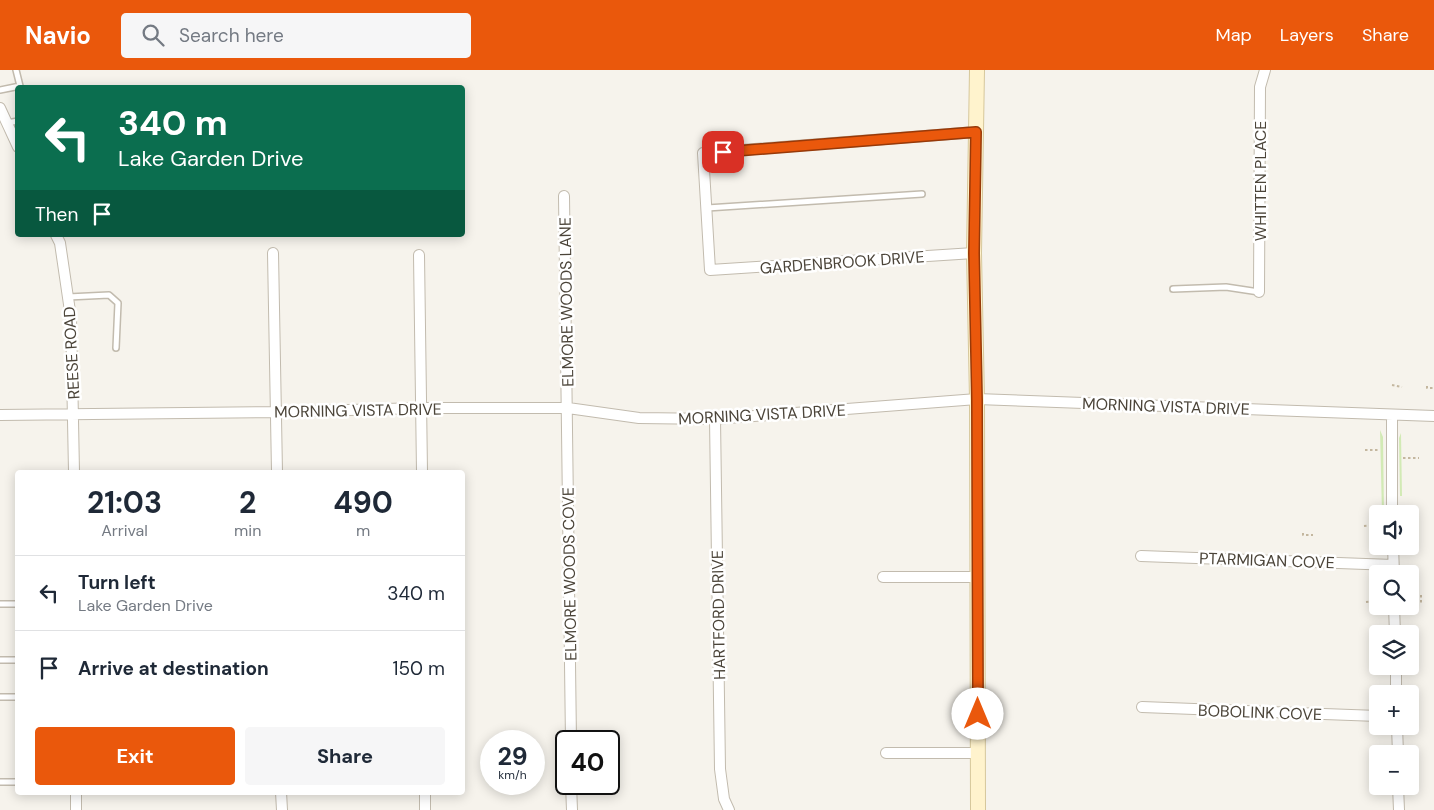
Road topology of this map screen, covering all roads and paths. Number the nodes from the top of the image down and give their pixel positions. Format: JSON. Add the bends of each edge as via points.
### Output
{"nodes":[{"id":1,"x":16,"y":70,"type":"edge"},
{"id":2,"x":977,"y":70,"type":"edge"},
{"id":3,"x":1264,"y":70,"type":"edge"},
{"id":4,"x":20,"y":85,"type":"edge"},
{"id":5,"x":15,"y":87,"type":"edge"},
{"id":6,"x":0,"y":90,"type":"edge"},
{"id":7,"x":0,"y":108,"type":"edge"},
{"id":8,"x":12,"y":122,"type":"edge"},
{"id":9,"x":976,"y":132,"type":"junction"},
{"id":10,"x":15,"y":134,"type":"edge"},
{"id":11,"x":922,"y":194,"type":"dead end"},
{"id":12,"x":564,"y":196,"type":"dead end"},
{"id":13,"x":706,"y":208,"type":"junction"},
{"id":14,"x":57,"y":237,"type":"edge"},
{"id":15,"x":274,"y":253,"type":"dead end"},
{"id":16,"x":974,"y":253,"type":"junction"},
{"id":17,"x":419,"y":255,"type":"dead end"},
{"id":18,"x":1173,"y":289,"type":"dead end"},
{"id":19,"x":1260,"y":292,"type":"joint"},
{"id":20,"x":68,"y":297,"type":"junction"},
{"id":21,"x":116,"y":348,"type":"dead end"},
{"id":22,"x":1392,"y":386,"type":"dead end"},
{"id":23,"x":1427,"y":386,"type":"dead end"},
{"id":24,"x":1402,"y":387,"type":"dead end"},
{"id":25,"x":1434,"y":388,"type":"edge"},
{"id":26,"x":977,"y":400,"type":"junction"},
{"id":27,"x":421,"y":408,"type":"junction"},
{"id":28,"x":568,"y":408,"type":"junction"},
{"id":29,"x":276,"y":412,"type":"junction"},
{"id":30,"x":74,"y":414,"type":"junction"},
{"id":31,"x":1392,"y":414,"type":"junction"},
{"id":32,"x":0,"y":415,"type":"edge"},
{"id":33,"x":1434,"y":416,"type":"edge"},
{"id":34,"x":715,"y":419,"type":"junction"},
{"id":35,"x":1365,"y":450,"type":"dead end"},
{"id":36,"x":1379,"y":450,"type":"dead end"},
{"id":37,"x":1403,"y":458,"type":"dead end"},
{"id":38,"x":1419,"y":458,"type":"dead end"},
{"id":39,"x":74,"y":470,"type":"edge"},
{"id":40,"x":277,"y":470,"type":"edge"},
{"id":41,"x":422,"y":470,"type":"edge"},
{"id":42,"x":1392,"y":505,"type":"edge"},
{"id":43,"x":1364,"y":526,"type":"dead end"},
{"id":44,"x":1369,"y":526,"type":"edge"},
{"id":45,"x":1302,"y":534,"type":"dead end"},
{"id":46,"x":1313,"y":535,"type":"dead end"},
{"id":47,"x":1141,"y":556,"type":"dead end"},
{"id":48,"x":1369,"y":569,"type":"edge"},
{"id":49,"x":883,"y":577,"type":"dead end"},
{"id":50,"x":978,"y":577,"type":"junction"},
{"id":51,"x":1421,"y":595,"type":"dead end"},
{"id":52,"x":0,"y":604,"type":"edge"},
{"id":53,"x":15,"y":604,"type":"edge"},
{"id":54,"x":1421,"y":605,"type":"dead end"},
{"id":55,"x":0,"y":660,"type":"edge"},
{"id":56,"x":15,"y":660,"type":"edge"},
{"id":57,"x":0,"y":697,"type":"edge"},
{"id":58,"x":15,"y":697,"type":"edge"},
{"id":59,"x":1142,"y":707,"type":"dead end"},
{"id":60,"x":1369,"y":716,"type":"edge"},
{"id":61,"x":571,"y":730,"type":"edge"},
{"id":62,"x":979,"y":753,"type":"junction"},
{"id":63,"x":886,"y":754,"type":"dead end"},
{"id":64,"x":0,"y":782,"type":"edge"},
{"id":65,"x":15,"y":782,"type":"edge"},
{"id":66,"x":76,"y":795,"type":"edge"},
{"id":67,"x":281,"y":795,"type":"edge"},
{"id":68,"x":425,"y":795,"type":"edge"},
{"id":69,"x":572,"y":795,"type":"edge"},
{"id":70,"x":1398,"y":795,"type":"edge"},
{"id":71,"x":76,"y":810,"type":"edge"},
{"id":72,"x":282,"y":810,"type":"edge"},
{"id":73,"x":425,"y":810,"type":"edge"},
{"id":74,"x":572,"y":810,"type":"edge"},
{"id":75,"x":728,"y":810,"type":"edge"},
{"id":76,"x":978,"y":810,"type":"edge"},
{"id":77,"x":1399,"y":810,"type":"edge"}],
"edges":[{"from":1,"to":4,"type":"lane"},
{"from":2,"to":9,"type":"street"},
{"from":3,"to":19,"type":"street","name":"WHITTEN PLACE","via":[[1260,87]]},
{"from":5,"to":6,"type":"lane"},
{"from":7,"to":8,"type":"street"},
{"from":8,"to":10,"type":"street"},
{"from":9,"to":13,"type":"street","via":[[703,153]]},
{"from":9,"to":16,"type":"street"},
{"from":11,"to":13,"type":"lane"},
{"from":12,"to":28,"type":"street","name":"ELMORE WOODS LANE"},
{"from":13,"to":16,"type":"street","name":"GARDENBROOK DRIVE","via":[[710,270]]},
{"from":14,"to":20,"type":"street","name":"REESE ROAD"},
{"from":15,"to":29,"type":"street"},
{"from":16,"to":26,"type":"street"},
{"from":17,"to":27,"type":"street"},
{"from":18,"to":19,"type":"lane","via":[[1226,287]]},
{"from":20,"to":21,"type":"lane","via":[[110,295],[118,303]]},
{"from":20,"to":30,"type":"street","name":"REESE ROAD"},
{"from":22,"to":24,"type":"path"},
{"from":23,"to":25,"type":"path"},
{"from":26,"to":31,"type":"street","name":"MORNING VISTA DRIVE"},
{"from":26,"to":34,"type":"street","name":"MORNING VISTA DRIVE"},
{"from":26,"to":50,"type":"street"},
{"from":27,"to":28,"type":"street","name":"MORNING VISTA DRIVE"},
{"from":27,"to":29,"type":"street","name":"MORNING VISTA DRIVE"},
{"from":27,"to":41,"type":"street"},
{"from":28,"to":34,"type":"street","name":"MORNING VISTA DRIVE","via":[[639,418]]},
{"from":28,"to":61,"type":"street","name":"ELMORE WOODS COVE"},
{"from":29,"to":30,"type":"street","name":"MORNING VISTA DRIVE"},
{"from":29,"to":40,"type":"street"},
{"from":30,"to":32,"type":"street","name":"MORNING VISTA DRIVE"},
{"from":30,"to":39,"type":"street","name":"REESE ROAD"},
{"from":31,"to":33,"type":"street","name":"MORNING VISTA DRIVE"},
{"from":31,"to":42,"type":"street"},
{"from":34,"to":75,"type":"street","name":"HARTFORD DRIVE","via":[[720,769]]},
{"from":35,"to":36,"type":"path"},
{"from":37,"to":38,"type":"path"},
{"from":43,"to":44,"type":"path"},
{"from":45,"to":46,"type":"path"},
{"from":47,"to":48,"type":"street","name":"PTARMIGAN COVE"},
{"from":49,"to":50,"type":"street"},
{"from":50,"to":62,"type":"street"},
{"from":51,"to":54,"type":"path"},
{"from":52,"to":53,"type":"lane"},
{"from":55,"to":56,"type":"lane"},
{"from":57,"to":58,"type":"lane"},
{"from":59,"to":60,"type":"street","name":"BOBOLINK COVE"},
{"from":62,"to":63,"type":"street"},
{"from":62,"to":76,"type":"street"},
{"from":64,"to":65,"type":"lane"},
{"from":66,"to":71,"type":"street"},
{"from":67,"to":72,"type":"street"},
{"from":68,"to":73,"type":"street"},
{"from":69,"to":74,"type":"street"},
{"from":70,"to":77,"type":"street"}]}
